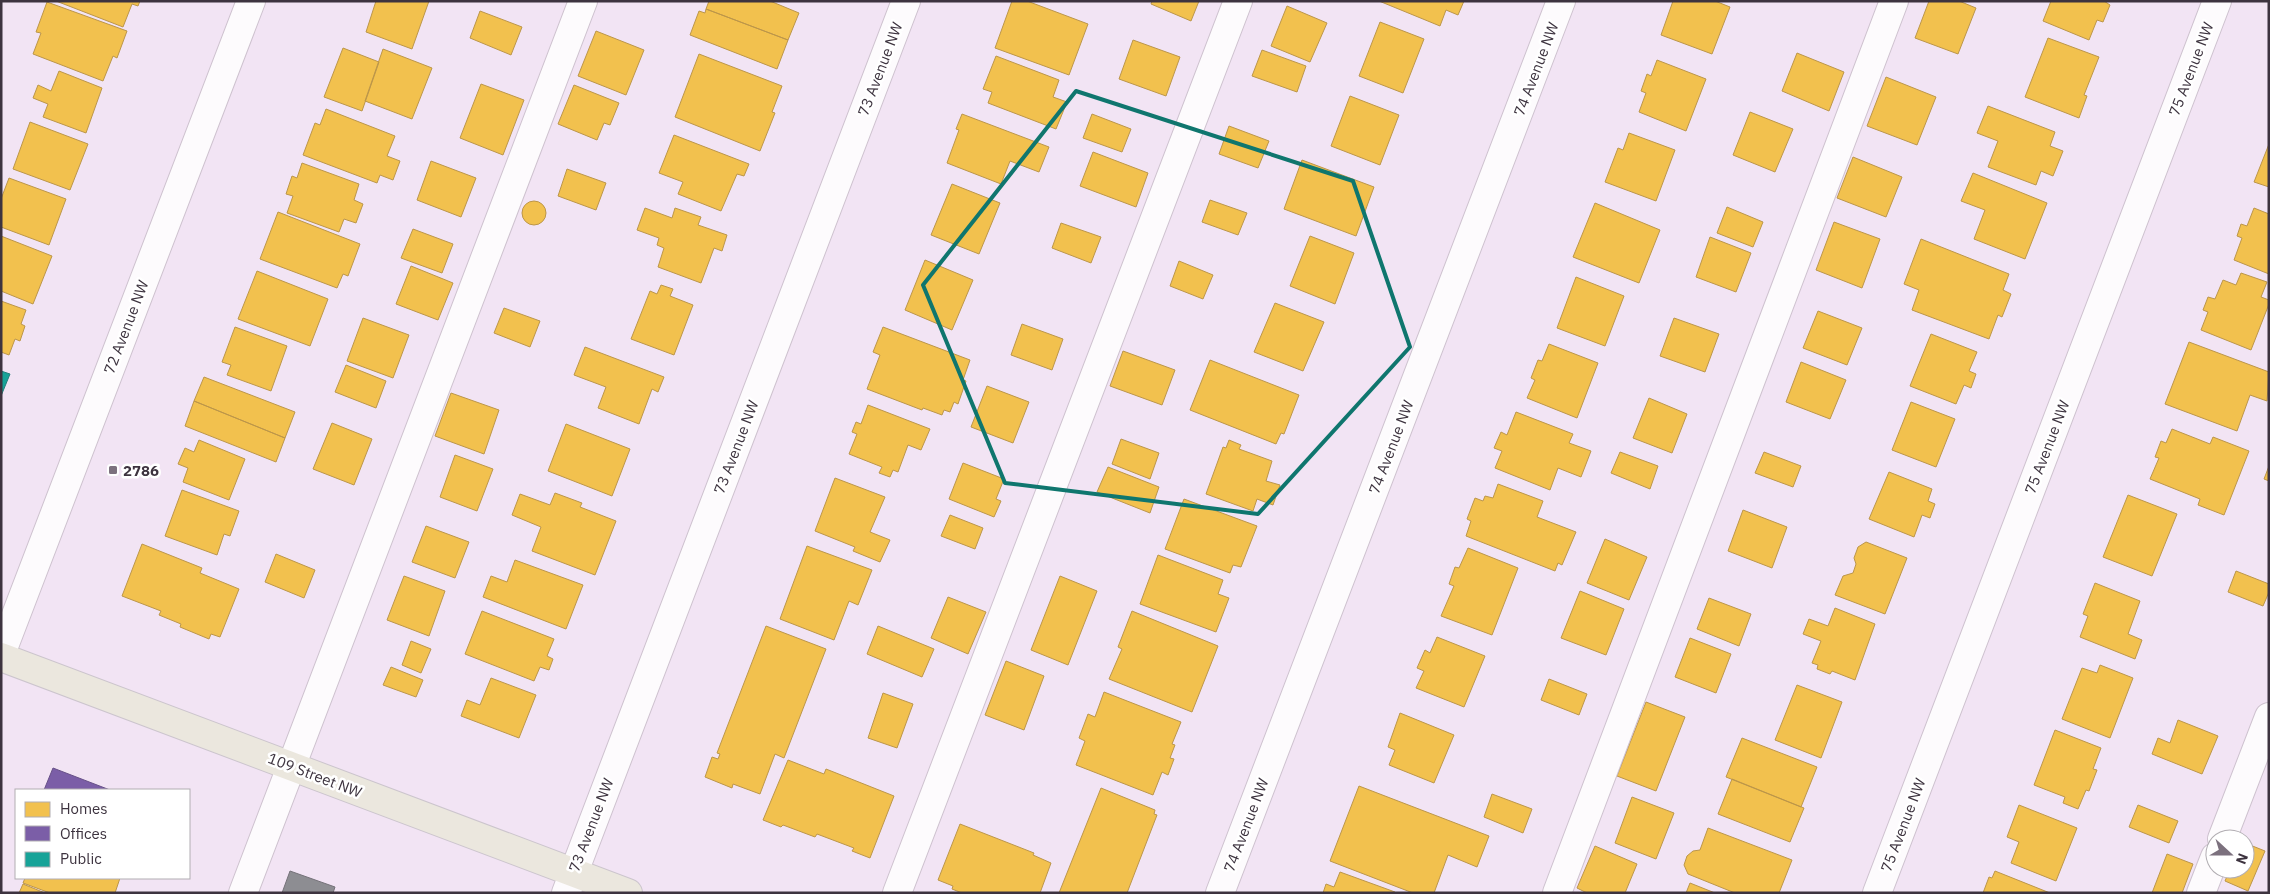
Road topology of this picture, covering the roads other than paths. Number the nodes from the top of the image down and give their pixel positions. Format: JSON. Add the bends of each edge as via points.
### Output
{"nodes":[{"id":1,"x":251,"y":1,"type":"edge"},
{"id":2,"x":583,"y":1,"type":"edge"},
{"id":3,"x":906,"y":1,"type":"edge"},
{"id":4,"x":1238,"y":1,"type":"edge"},
{"id":5,"x":1562,"y":1,"type":"edge"},
{"id":6,"x":1894,"y":1,"type":"edge"},
{"id":7,"x":2217,"y":1,"type":"edge"},
{"id":8,"x":1,"y":656,"type":"edge"},
{"id":9,"x":2269,"y":717,"type":"edge"},
{"id":10,"x":292,"y":767,"type":"junction"},
{"id":11,"x":2226,"y":829,"type":"edge"},
{"id":12,"x":2206,"y":879,"type":"edge"},
{"id":13,"x":570,"y":882,"type":"edge"},
{"id":14,"x":243,"y":893,"type":"edge"},
{"id":15,"x":628,"y":893,"type":"edge"},
{"id":16,"x":897,"y":893,"type":"edge"},
{"id":17,"x":1220,"y":893,"type":"edge"},
{"id":18,"x":1557,"y":893,"type":"edge"},
{"id":19,"x":1877,"y":893,"type":"edge"},
{"id":20,"x":2201,"y":893,"type":"edge"}],
"edges":[{"from":1,"to":8,"type":"street","name":"72 Avenue NW"},
{"from":2,"to":10,"type":"street"},
{"from":3,"to":13,"type":"street","name":"73 Avenue NW"},
{"from":4,"to":16,"type":"street"},
{"from":5,"to":17,"type":"street","name":"74 Avenue NW"},
{"from":6,"to":18,"type":"street"},
{"from":7,"to":19,"type":"street","name":"75 Avenue NW"},
{"from":8,"to":10,"type":"main road","name":"109 Street NW"},
{"from":9,"to":11,"type":"street"},
{"from":10,"to":13,"type":"main road","name":"109 Street NW"},
{"from":10,"to":14,"type":"street"},
{"from":12,"to":20,"type":"street"},
{"from":13,"to":15,"type":"main road","name":"109 Street NW"}]}
